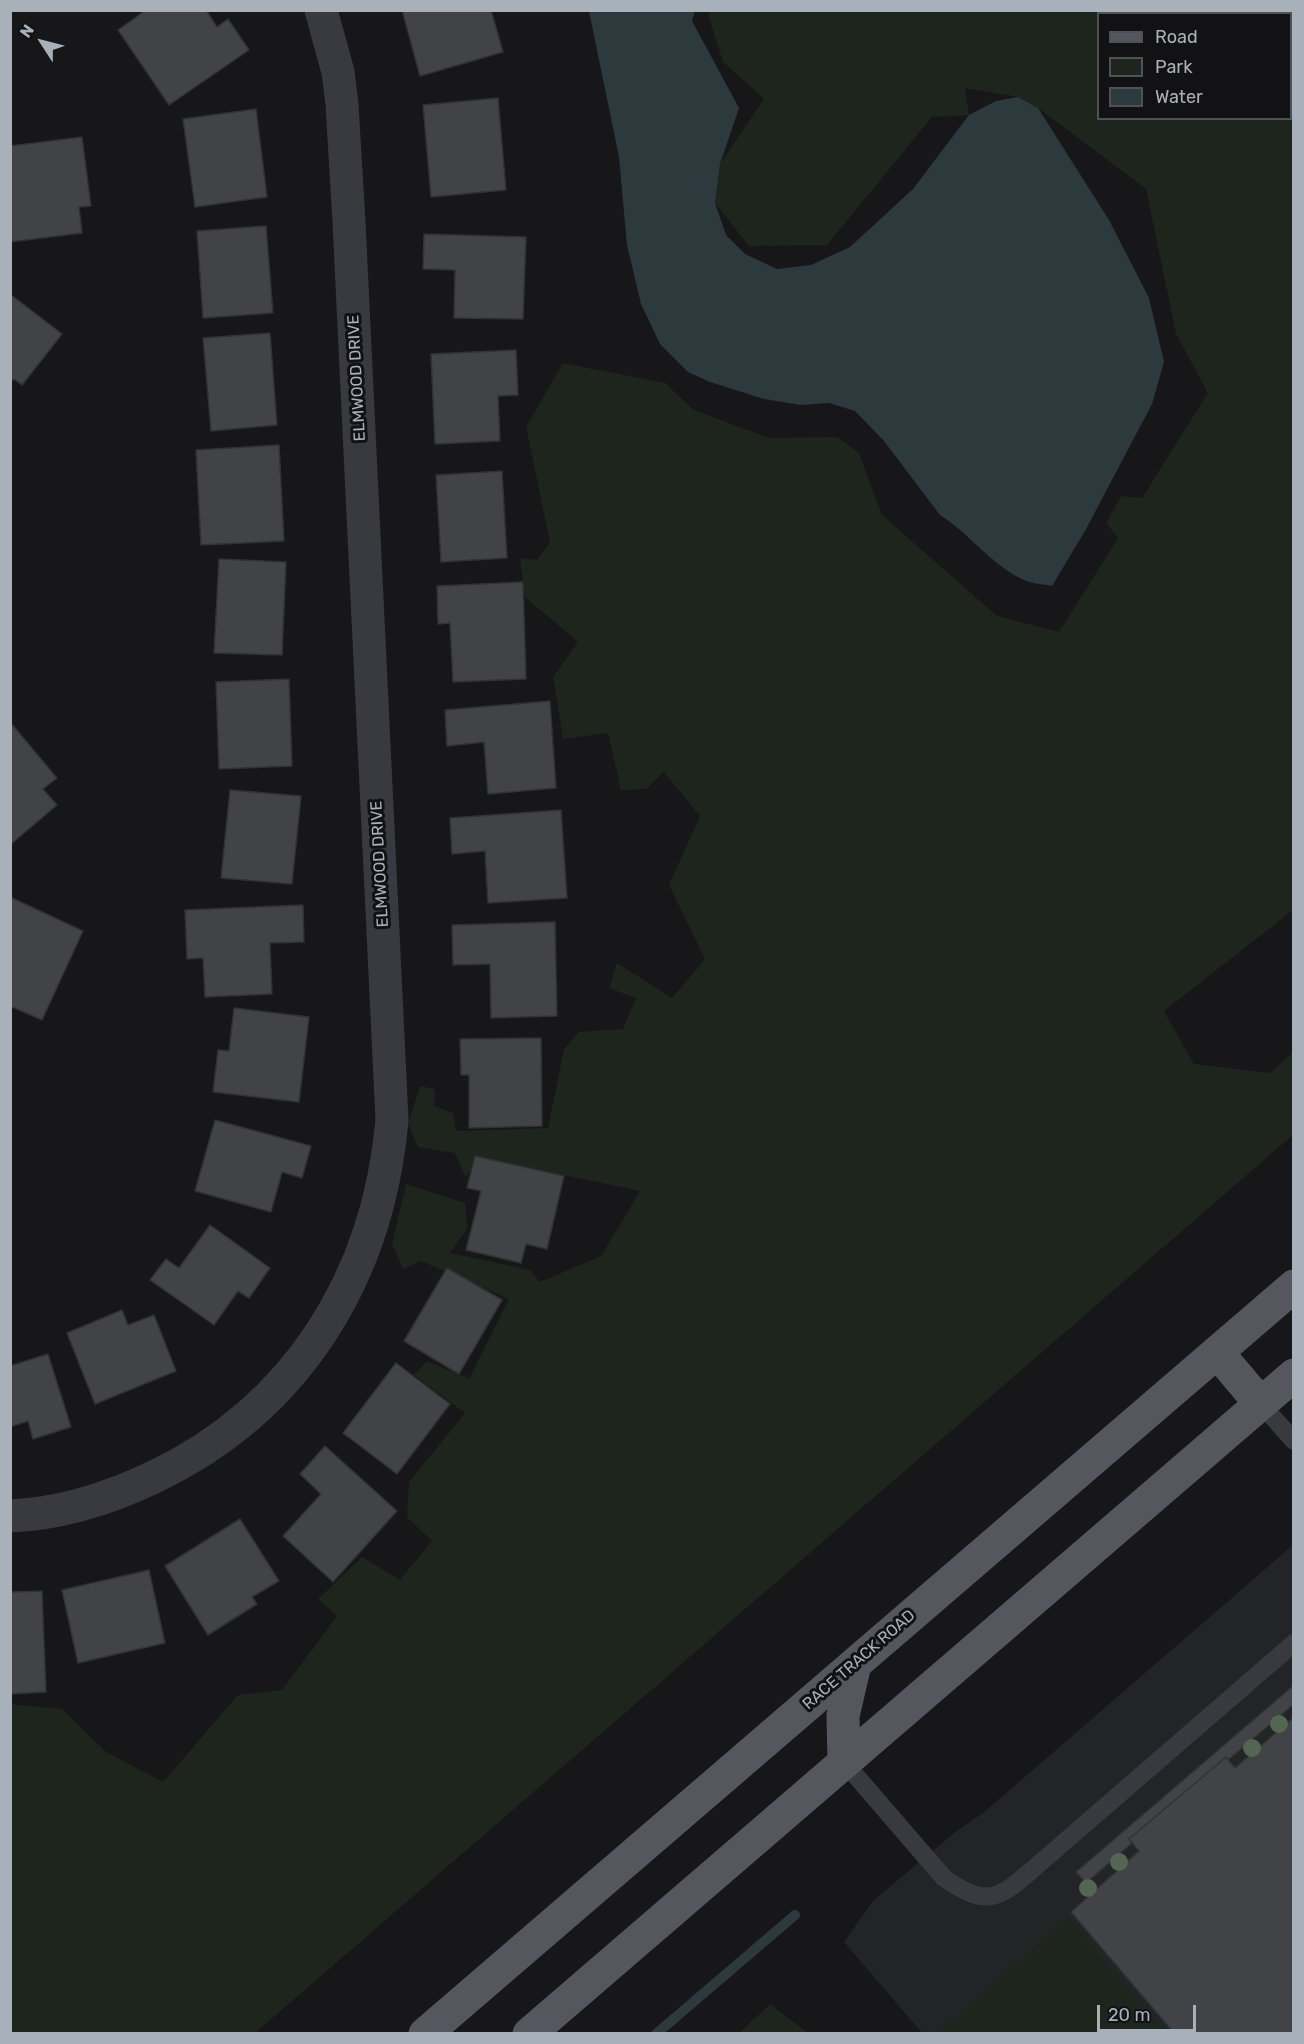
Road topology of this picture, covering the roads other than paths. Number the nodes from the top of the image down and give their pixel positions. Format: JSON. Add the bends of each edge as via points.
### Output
{"nodes":[{"id":1,"x":321,"y":10,"type":"edge"},
{"id":2,"x":1293,"y":1286,"type":"edge"},
{"id":3,"x":1217,"y":1352,"type":"junction"},
{"id":4,"x":1293,"y":1375,"type":"edge"},
{"id":5,"x":1260,"y":1403,"type":"junction"},
{"id":6,"x":1293,"y":1441,"type":"edge"},
{"id":7,"x":10,"y":1516,"type":"edge"},
{"id":8,"x":1293,"y":1643,"type":"edge"},
{"id":9,"x":855,"y":1664,"type":"junction"},
{"id":10,"x":844,"y":1762,"type":"junction"},
{"id":11,"x":425,"y":2034,"type":"edge"},
{"id":12,"x":529,"y":2034,"type":"edge"}],
"edges":[{"from":1,"to":7,"type":"street","name":"ELMWOOD DRIVE","via":[[338,72],[350,234],[392,1120],[390,1143],[378,1200],[352,1277],[308,1354],[269,1398],[224,1436],[127,1490],[76,1506]]},
{"from":2,"to":3,"type":"main road","name":"RACE TRACK ROAD"},
{"from":3,"to":5,"type":"main road"},
{"from":3,"to":9,"type":"main road","name":"RACE TRACK ROAD"},
{"from":4,"to":5,"type":"main road"},
{"from":5,"to":6,"type":"lane"},
{"from":5,"to":10,"type":"main road"},
{"from":8,"to":10,"type":"lane","via":[[1010,1888],[994,1896],[979,1897],[944,1878]]},
{"from":9,"to":10,"type":"main road","via":[[843,1716]]},
{"from":9,"to":11,"type":"main road","name":"RACE TRACK ROAD"},
{"from":10,"to":12,"type":"main road"}]}
